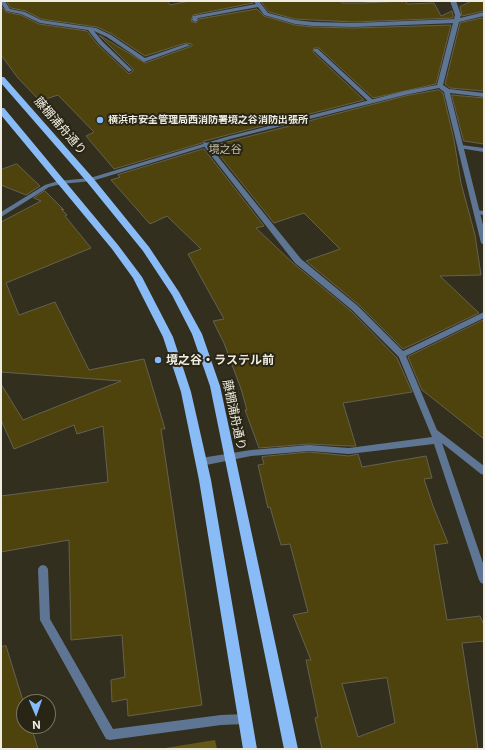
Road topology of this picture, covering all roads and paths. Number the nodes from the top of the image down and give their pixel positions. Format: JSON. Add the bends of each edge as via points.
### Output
{"nodes":[{"id":1,"x":2,"y":1,"type":"edge"},
{"id":2,"x":453,"y":1,"type":"edge"},
{"id":3,"x":257,"y":3,"type":"edge"},
{"id":4,"x":484,"y":14,"type":"edge"},
{"id":5,"x":195,"y":20,"type":"dead end"},
{"id":6,"x":456,"y":21,"type":"junction"},
{"id":7,"x":89,"y":28,"type":"junction"},
{"id":8,"x":188,"y":44,"type":"dead end"},
{"id":9,"x":316,"y":50,"type":"dead end"},
{"id":10,"x":129,"y":70,"type":"dead end"},
{"id":11,"x":1,"y":79,"type":"edge"},
{"id":12,"x":440,"y":86,"type":"junction"},
{"id":13,"x":447,"y":91,"type":"junction"},
{"id":14,"x":484,"y":95,"type":"edge"},
{"id":15,"x":371,"y":101,"type":"junction"},
{"id":16,"x":1,"y":110,"type":"edge"},
{"id":17,"x":205,"y":144,"type":"junction"},
{"id":18,"x":461,"y":147,"type":"junction"},
{"id":19,"x":484,"y":150,"type":"edge"},
{"id":20,"x":90,"y":180,"type":"junction"},
{"id":21,"x":60,"y":182,"type":"junction"},
{"id":22,"x":476,"y":212,"type":"junction"},
{"id":23,"x":484,"y":214,"type":"edge"},
{"id":24,"x":1,"y":215,"type":"edge"},
{"id":25,"x":484,"y":243,"type":"edge"},
{"id":26,"x":484,"y":316,"type":"edge"},
{"id":27,"x":402,"y":355,"type":"junction"},
{"id":28,"x":433,"y":431,"type":"junction"},
{"id":29,"x":437,"y":440,"type":"junction"},
{"id":30,"x":230,"y":457,"type":"junction"},
{"id":31,"x":201,"y":462,"type":"junction"},
{"id":32,"x":484,"y":471,"type":"edge"},
{"id":33,"x":43,"y":569,"type":"dead end"},
{"id":34,"x":484,"y":580,"type":"edge"},
{"id":35,"x":245,"y":719,"type":"junction"},
{"id":36,"x":250,"y":749,"type":"edge"},
{"id":37,"x":291,"y":749,"type":"edge"}],
"edges":[{"from":1,"to":7,"type":"street","via":[[8,10],[23,13],[40,21]]},
{"from":2,"to":6,"type":"street","via":[[458,15]]},
{"from":3,"to":5,"type":"street","via":[[195,17]]},
{"from":3,"to":6,"type":"street","via":[[266,14],[313,24]]},
{"from":4,"to":6,"type":"street"},
{"from":6,"to":12,"type":"street"},
{"from":7,"to":8,"type":"street","via":[[109,36],[144,60]]},
{"from":7,"to":10,"type":"street"},
{"from":9,"to":15,"type":"street"},
{"from":11,"to":20,"type":"main road","name":"藤棚浦舟通り"},
{"from":12,"to":13,"type":"street"},
{"from":12,"to":15,"type":"street"},
{"from":13,"to":14,"type":"street"},
{"from":13,"to":18,"type":"street"},
{"from":15,"to":17,"type":"street"},
{"from":16,"to":21,"type":"main road"},
{"from":17,"to":20,"type":"street"},
{"from":17,"to":27,"type":"street","via":[[298,262],[355,308]]},
{"from":18,"to":19,"type":"street"},
{"from":18,"to":22,"type":"street"},
{"from":20,"to":21,"type":"street"},
{"from":20,"to":30,"type":"main road","name":"藤棚浦舟通り","via":[[146,249],[176,294],[197,334],[215,386]]},
{"from":21,"to":24,"type":"street","via":[[47,186]]},
{"from":21,"to":31,"type":"main road","via":[[115,247],[136,277],[168,337],[186,392]]},
{"from":22,"to":23,"type":"street"},
{"from":22,"to":25,"type":"street"},
{"from":26,"to":27,"type":"street"},
{"from":27,"to":28,"type":"street"},
{"from":28,"to":29,"type":"street"},
{"from":28,"to":32,"type":"street"},
{"from":29,"to":30,"type":"street","via":[[349,451],[309,448]]},
{"from":29,"to":34,"type":"street"},
{"from":30,"to":31,"type":"street"},
{"from":30,"to":37,"type":"main road","name":"藤棚浦舟通り"},
{"from":31,"to":35,"type":"main road"},
{"from":33,"to":35,"type":"street","via":[[45,620],[110,735]]},
{"from":35,"to":36,"type":"main road"}]}
